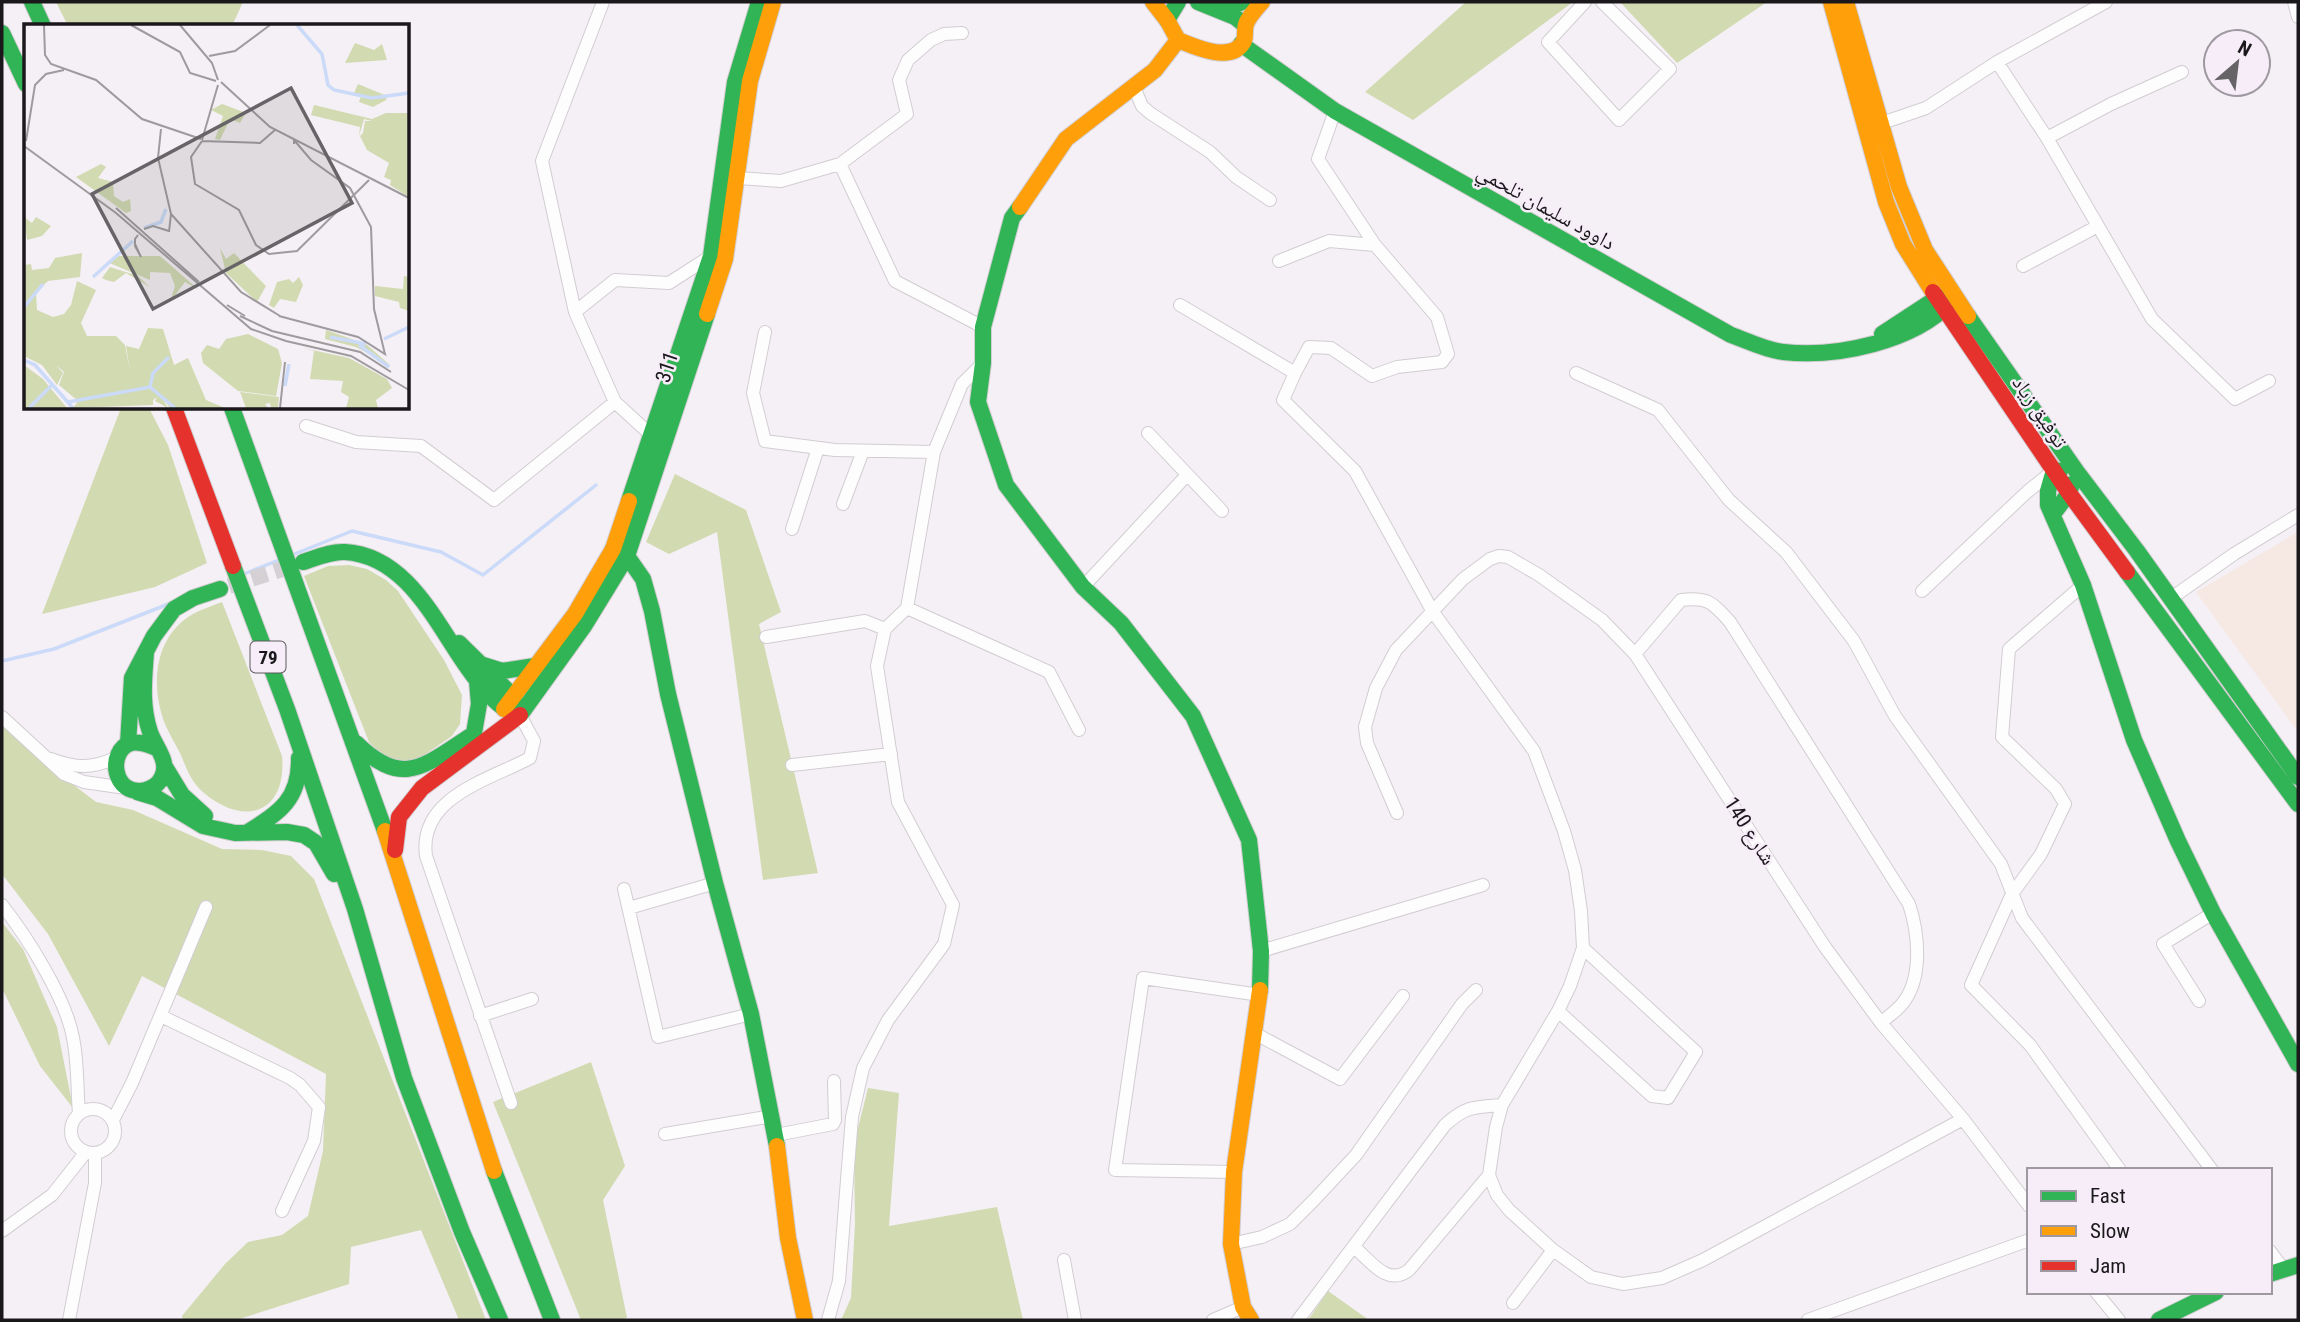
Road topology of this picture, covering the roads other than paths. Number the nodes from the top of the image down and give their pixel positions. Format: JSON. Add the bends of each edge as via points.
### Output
{"nodes":[{"id":1,"x":32,"y":2,"type":"edge"},
{"id":2,"x":603,"y":2,"type":"edge"},
{"id":3,"x":759,"y":2,"type":"edge"},
{"id":4,"x":773,"y":2,"type":"edge"},
{"id":5,"x":1153,"y":2,"type":"edge"},
{"id":6,"x":1178,"y":2,"type":"edge"},
{"id":7,"x":1198,"y":2,"type":"edge"},
{"id":8,"x":1242,"y":2,"type":"edge"},
{"id":9,"x":1262,"y":2,"type":"edge"},
{"id":10,"x":1585,"y":2,"type":"edge"},
{"id":11,"x":1602,"y":2,"type":"edge"},
{"id":12,"x":1831,"y":2,"type":"edge"},
{"id":13,"x":1846,"y":2,"type":"edge"},
{"id":14,"x":2106,"y":2,"type":"edge"},
{"id":15,"x":2294,"y":2,"type":"edge"},
{"id":16,"x":1223,"y":11,"type":"junction"},
{"id":17,"x":2298,"y":17,"type":"edge"},
{"id":18,"x":1167,"y":20,"type":"junction"},
{"id":19,"x":42,"y":24,"type":"edge"},
{"id":20,"x":1245,"y":25,"type":"junction"},
{"id":21,"x":2,"y":33,"type":"edge"},
{"id":22,"x":962,"y":33,"type":"dead end"},
{"id":23,"x":1178,"y":40,"type":"junction"},
{"id":24,"x":1241,"y":44,"type":"junction"},
{"id":25,"x":1997,"y":62,"type":"junction"},
{"id":26,"x":2182,"y":72,"type":"dead end"},
{"id":27,"x":24,"y":80,"type":"edge"},
{"id":28,"x":1134,"y":87,"type":"junction"},
{"id":29,"x":1335,"y":111,"type":"junction"},
{"id":30,"x":1873,"y":126,"type":"junction"},
{"id":31,"x":2047,"y":138,"type":"junction"},
{"id":32,"x":839,"y":163,"type":"junction"},
{"id":33,"x":738,"y":178,"type":"junction"},
{"id":34,"x":1270,"y":200,"type":"dead end"},
{"id":35,"x":2098,"y":226,"type":"junction"},
{"id":36,"x":1375,"y":244,"type":"junction"},
{"id":37,"x":711,"y":256,"type":"junction"},
{"id":38,"x":1279,"y":261,"type":"dead end"},
{"id":39,"x":2022,"y":267,"type":"dead end"},
{"id":40,"x":1954,"y":296,"type":"junction"},
{"id":41,"x":1941,"y":304,"type":"junction"},
{"id":42,"x":1180,"y":305,"type":"dead end"},
{"id":43,"x":575,"y":312,"type":"junction"},
{"id":44,"x":983,"y":327,"type":"junction"},
{"id":45,"x":765,"y":332,"type":"dead end"},
{"id":46,"x":983,"y":363,"type":"junction"},
{"id":47,"x":1296,"y":373,"type":"junction"},
{"id":48,"x":1576,"y":373,"type":"dead end"},
{"id":49,"x":2269,"y":381,"type":"dead end"},
{"id":50,"x":615,"y":402,"type":"junction"},
{"id":51,"x":175,"y":410,"type":"edge"},
{"id":52,"x":233,"y":410,"type":"edge"},
{"id":53,"x":306,"y":426,"type":"dead end"},
{"id":54,"x":1149,"y":433,"type":"dead end"},
{"id":55,"x":658,"y":438,"type":"junction"},
{"id":56,"x":818,"y":447,"type":"junction"},
{"id":57,"x":863,"y":451,"type":"junction"},
{"id":58,"x":934,"y":452,"type":"junction"},
{"id":59,"x":2054,"y":470,"type":"junction"},
{"id":60,"x":2077,"y":472,"type":"junction"},
{"id":61,"x":1187,"y":475,"type":"junction"},
{"id":62,"x":2069,"y":492,"type":"junction"},
{"id":63,"x":843,"y":504,"type":"dead end"},
{"id":64,"x":1222,"y":511,"type":"dead end"},
{"id":65,"x":2053,"y":514,"type":"junction"},
{"id":66,"x":2298,"y":515,"type":"edge"},
{"id":67,"x":792,"y":529,"type":"dead end"},
{"id":68,"x":620,"y":553,"type":"junction"},
{"id":69,"x":303,"y":562,"type":"tunnel mouth"},
{"id":70,"x":2083,"y":585,"type":"junction"},
{"id":71,"x":1083,"y":587,"type":"junction"},
{"id":72,"x":220,"y":589,"type":"tunnel mouth"},
{"id":73,"x":1922,"y":591,"type":"dead end"},
{"id":74,"x":2170,"y":599,"type":"junction"},
{"id":75,"x":907,"y":608,"type":"junction"},
{"id":76,"x":1433,"y":612,"type":"junction"},
{"id":77,"x":439,"y":625,"type":"junction"},
{"id":78,"x":885,"y":629,"type":"junction"},
{"id":79,"x":766,"y":637,"type":"dead end"},
{"id":80,"x":146,"y":652,"type":"junction"},
{"id":81,"x":1635,"y":654,"type":"junction"},
{"id":82,"x":480,"y":663,"type":"junction"},
{"id":83,"x":535,"y":666,"type":"junction"},
{"id":84,"x":477,"y":681,"type":"junction"},
{"id":85,"x":508,"y":703,"type":"junction"},
{"id":86,"x":287,"y":709,"type":"junction"},
{"id":87,"x":520,"y":715,"type":"junction"},
{"id":88,"x":2,"y":717,"type":"edge"},
{"id":89,"x":1079,"y":730,"type":"dead end"},
{"id":90,"x":474,"y":733,"type":"junction"},
{"id":91,"x":349,"y":735,"type":"junction"},
{"id":92,"x":128,"y":744,"type":"junction"},
{"id":93,"x":157,"y":748,"type":"junction"},
{"id":94,"x":891,"y":754,"type":"junction"},
{"id":95,"x":47,"y":757,"type":"junction"},
{"id":96,"x":115,"y":758,"type":"junction"},
{"id":97,"x":792,"y":765,"type":"dead end"},
{"id":98,"x":165,"y":767,"type":"junction"},
{"id":99,"x":2298,"y":777,"type":"edge"},
{"id":100,"x":131,"y":790,"type":"junction"},
{"id":101,"x":2298,"y":804,"type":"edge"},
{"id":102,"x":1397,"y":813,"type":"dead end"},
{"id":103,"x":216,"y":828,"type":"junction"},
{"id":104,"x":246,"y":833,"type":"junction"},
{"id":105,"x":395,"y":859,"type":"junction"},
{"id":106,"x":715,"y":883,"type":"junction"},
{"id":107,"x":1483,"y":885,"type":"dead end"},
{"id":108,"x":624,"y":889,"type":"dead end"},
{"id":109,"x":2012,"y":894,"type":"junction"},
{"id":110,"x":2,"y":905,"type":"edge"},
{"id":111,"x":206,"y":907,"type":"dead end"},
{"id":112,"x":629,"y":908,"type":"junction"},
{"id":113,"x":355,"y":909,"type":"junction"},
{"id":114,"x":2213,"y":913,"type":"junction"},
{"id":115,"x":1583,"y":948,"type":"junction"},
{"id":116,"x":1261,"y":951,"type":"junction"},
{"id":117,"x":1476,"y":990,"type":"dead end"},
{"id":118,"x":1260,"y":995,"type":"junction"},
{"id":119,"x":1403,"y":996,"type":"dead end"},
{"id":120,"x":532,"y":999,"type":"dead end"},
{"id":121,"x":2199,"y":1001,"type":"dead end"},
{"id":122,"x":1558,"y":1010,"type":"junction"},
{"id":123,"x":751,"y":1014,"type":"junction"},
{"id":124,"x":161,"y":1016,"type":"junction"},
{"id":125,"x":480,"y":1016,"type":"junction"},
{"id":126,"x":1881,"y":1023,"type":"junction"},
{"id":127,"x":1256,"y":1034,"type":"junction"},
{"id":128,"x":2298,"y":1064,"type":"edge"},
{"id":129,"x":834,"y":1081,"type":"dead end"},
{"id":130,"x":511,"y":1103,"type":"dead end"},
{"id":131,"x":1502,"y":1105,"type":"junction"},
{"id":132,"x":79,"y":1114,"type":"junction"},
{"id":133,"x":772,"y":1116,"type":"junction"},
{"id":134,"x":1963,"y":1119,"type":"junction"},
{"id":135,"x":113,"y":1120,"type":"junction"},
{"id":136,"x":665,"y":1134,"type":"dead end"},
{"id":137,"x":776,"y":1135,"type":"junction"},
{"id":138,"x":90,"y":1153,"type":"junction"},
{"id":139,"x":2119,"y":1168,"type":"edge"},
{"id":140,"x":2210,"y":1168,"type":"edge"},
{"id":141,"x":1234,"y":1172,"type":"junction"},
{"id":142,"x":1489,"y":1175,"type":"junction"},
{"id":143,"x":2027,"y":1203,"type":"edge"},
{"id":144,"x":282,"y":1211,"type":"dead end"},
{"id":145,"x":2,"y":1231,"type":"edge"},
{"id":146,"x":2027,"y":1241,"type":"edge"},
{"id":147,"x":1231,"y":1244,"type":"junction"},
{"id":148,"x":1354,"y":1247,"type":"junction"},
{"id":149,"x":1553,"y":1251,"type":"junction"},
{"id":150,"x":2272,"y":1254,"type":"edge"},
{"id":151,"x":1064,"y":1260,"type":"dead end"},
{"id":152,"x":2284,"y":1270,"type":"edge"},
{"id":153,"x":2098,"y":1294,"type":"edge"},
{"id":154,"x":2209,"y":1294,"type":"edge"},
{"id":155,"x":1513,"y":1303,"type":"dead end"},
{"id":156,"x":1247,"y":1313,"type":"edge"},
{"id":157,"x":69,"y":1320,"type":"edge"},
{"id":158,"x":500,"y":1320,"type":"edge"},
{"id":159,"x":552,"y":1320,"type":"edge"},
{"id":160,"x":805,"y":1320,"type":"edge"},
{"id":161,"x":828,"y":1320,"type":"edge"},
{"id":162,"x":1075,"y":1320,"type":"edge"},
{"id":163,"x":1213,"y":1320,"type":"edge"},
{"id":164,"x":1298,"y":1320,"type":"edge"},
{"id":165,"x":1808,"y":1320,"type":"edge"},
{"id":166,"x":2119,"y":1320,"type":"edge"},
{"id":167,"x":2160,"y":1320,"type":"edge"}],
"edges":[{"from":1,"to":19,"type":"main road"},
{"from":2,"to":43,"type":"street","via":[[542,161]]},
{"from":3,"to":37,"type":"main road","name":"311","via":[[734,82]]},
{"from":4,"to":33,"type":"main road","name":"311","via":[[750,81]]},
{"from":5,"to":18,"type":"main road"},
{"from":6,"to":18,"type":"main road"},
{"from":7,"to":16,"type":"main road"},
{"from":8,"to":16,"type":"main road"},
{"from":9,"to":20,"type":"main road"},
{"from":10,"to":11,"type":"street","via":[[1548,42],[1619,120],[1670,69]]},
{"from":12,"to":30,"type":"main road","name":"توفيق زياد"},
{"from":13,"to":30,"type":"main road","name":"توفيق زياد"},
{"from":14,"to":25,"type":"street"},
{"from":15,"to":17,"type":"street"},
{"from":16,"to":20,"type":"main road"},
{"from":18,"to":23,"type":"main road"},
{"from":20,"to":24,"type":"main road"},
{"from":21,"to":27,"type":"main road"},
{"from":22,"to":32,"type":"street","via":[[931,40],[908,60],[899,80],[907,114]]},
{"from":23,"to":24,"type":"main road","via":[[1213,52],[1235,50]]},
{"from":23,"to":28,"type":"main road","via":[[1155,70]]},
{"from":24,"to":29,"type":"main road","name":"داوود سليمان تلحمي"},
{"from":25,"to":30,"type":"street","via":[[1926,108]]},
{"from":25,"to":31,"type":"street"},
{"from":26,"to":31,"type":"street"},
{"from":28,"to":34,"type":"street","via":[[1150,113],[1210,152]]},
{"from":28,"to":44,"type":"main road","via":[[1066,139],[1012,218]]},
{"from":29,"to":36,"type":"street","via":[[1318,159]]},
{"from":29,"to":41,"type":"main road","name":"داوود سليمان تلحمي","via":[[1731,335],[1781,352],[1807,354],[1897,337]]},
{"from":30,"to":40,"type":"main road","name":"توفيق زياد","via":[[1914,228]]},
{"from":30,"to":41,"type":"main road","name":"توفيق زياد","via":[[1893,222]]},
{"from":31,"to":35,"type":"street"},
{"from":32,"to":33,"type":"street","via":[[781,181]]},
{"from":32,"to":44,"type":"street","via":[[895,281]]},
{"from":33,"to":55,"type":"main road","name":"311","via":[[725,259]]},
{"from":35,"to":39,"type":"street"},
{"from":35,"to":49,"type":"street","via":[[2152,319],[2235,399]]},
{"from":36,"to":38,"type":"street","via":[[1329,241]]},
{"from":36,"to":47,"type":"street","via":[[1437,317],[1448,355],[1442,362],[1397,367],[1372,376],[1331,348],[1309,347]]},
{"from":37,"to":43,"type":"street","via":[[669,283],[615,280]]},
{"from":37,"to":55,"type":"main road","name":"311"},
{"from":40,"to":41,"type":"main road","name":"داوود سليمان تلحمي"},
{"from":40,"to":60,"type":"main road","name":"توفيق زياد"},
{"from":41,"to":59,"type":"main road","name":"توفيق زياد"},
{"from":42,"to":47,"type":"street"},
{"from":43,"to":50,"type":"street"},
{"from":44,"to":46,"type":"main road"},
{"from":45,"to":56,"type":"street","via":[[753,393],[765,440]]},
{"from":46,"to":58,"type":"street","via":[[962,384]]},
{"from":46,"to":71,"type":"main road","via":[[978,402],[1006,485]]},
{"from":47,"to":76,"type":"street","via":[[1283,400],[1355,471]]},
{"from":48,"to":109,"type":"street","via":[[1658,410],[1729,500],[1786,552],[1854,641],[1895,716],[2001,864]]},
{"from":50,"to":53,"type":"street","via":[[494,500],[421,446],[356,442]]},
{"from":50,"to":55,"type":"street"},
{"from":51,"to":86,"type":"main road","number":"79"},
{"from":52,"to":91,"type":"main road","number":"79"},
{"from":54,"to":61,"type":"street"},
{"from":55,"to":68,"type":"main road","name":"311"},
{"from":56,"to":57,"type":"street"},
{"from":56,"to":67,"type":"street"},
{"from":57,"to":58,"type":"street"},
{"from":57,"to":63,"type":"street"},
{"from":58,"to":75,"type":"street"},
{"from":59,"to":60,"type":"main road"},
{"from":59,"to":62,"type":"main road","name":"توفيق زياد"},
{"from":59,"to":65,"type":"main road","via":[[2048,491]]},
{"from":59,"to":73,"type":"street"},
{"from":60,"to":62,"type":"main road"},
{"from":60,"to":74,"type":"main road","name":"توفيق زياد"},
{"from":61,"to":64,"type":"street"},
{"from":61,"to":71,"type":"street"},
{"from":62,"to":65,"type":"main road"},
{"from":62,"to":101,"type":"main road","name":"توفيق زياد"},
{"from":65,"to":70,"type":"main road"},
{"from":66,"to":74,"type":"street"},
{"from":68,"to":83,"type":"main road","name":"311"},
{"from":68,"to":87,"type":"main road","name":"311","via":[[584,626]]},
{"from":68,"to":106,"type":"main road","via":[[642,579],[652,611]]},
{"from":69,"to":77,"type":"main road","via":[[345,552],[381,562],[405,581]]},
{"from":70,"to":109,"type":"street","via":[[2009,649],[2002,737],[2056,789],[2065,804],[2041,854]]},
{"from":70,"to":114,"type":"main road","via":[[2134,740]]},
{"from":71,"to":116,"type":"main road","via":[[1121,623],[1193,716],[1250,839]]},
{"from":72,"to":80,"type":"main road","via":[[172,610],[156,629]]},
{"from":74,"to":99,"type":"main road","name":"توفيق زياد"},
{"from":75,"to":78,"type":"street"},
{"from":75,"to":89,"type":"street","via":[[1049,673]]},
{"from":76,"to":81,"type":"street","name":"شارع 140","via":[[1463,579],[1490,559],[1508,557],[1602,620]]},
{"from":76,"to":102,"type":"street","name":"شارع 140","via":[[1395,650],[1376,688],[1365,727],[1367,743]]},
{"from":76,"to":115,"type":"street","via":[[1534,751],[1575,870]]},
{"from":77,"to":82,"type":"main road"},
{"from":77,"to":84,"type":"main road"},
{"from":78,"to":79,"type":"street","via":[[865,621]]},
{"from":78,"to":94,"type":"street","via":[[877,666]]},
{"from":80,"to":92,"type":"main road","via":[[136,663],[131,681]]},
{"from":80,"to":93,"type":"main road","via":[[145,713]]},
{"from":81,"to":126,"type":"street","name":"شارع 140","via":[[1825,947]]},
{"from":81,"to":126,"type":"street","via":[[1681,600],[1712,602],[1730,622],[1909,904],[1918,951],[1911,988],[1905,1002]]},
{"from":82,"to":83,"type":"main road","via":[[509,672]]},
{"from":82,"to":85,"type":"main road"},
{"from":83,"to":85,"type":"main road","name":"311"},
{"from":84,"to":85,"type":"main road"},
{"from":84,"to":90,"type":"main road"},
{"from":85,"to":87,"type":"main road"},
{"from":85,"to":90,"type":"main road","name":"311"},
{"from":86,"to":104,"type":"main road","via":[[299,752],[299,781],[282,808]]},
{"from":86,"to":113,"type":"main road","number":"79"},
{"from":87,"to":105,"type":"main road","name":"311","via":[[468,751],[412,799],[400,817]]},
{"from":87,"to":125,"type":"street","via":[[534,740],[530,758],[458,793],[440,809],[424,842]]},
{"from":88,"to":95,"type":"street"},
{"from":90,"to":91,"type":"main road","name":"311","via":[[426,763],[401,771],[374,762]]},
{"from":91,"to":105,"type":"main road","number":"79"},
{"from":92,"to":93,"type":"main road","via":[[143,741]]},
{"from":92,"to":96,"type":"main road"},
{"from":93,"to":98,"type":"main road"},
{"from":94,"to":97,"type":"street"},
{"from":94,"to":161,"type":"street","via":[[898,802],[953,905],[944,944],[888,1020],[863,1068],[852,1117],[839,1281]]},
{"from":95,"to":96,"type":"street","via":[[90,767]]},
{"from":95,"to":100,"type":"street","via":[[74,779]]},
{"from":96,"to":100,"type":"main road","via":[[117,778]]},
{"from":98,"to":100,"type":"main road","via":[[154,788]]},
{"from":98,"to":103,"type":"main road","via":[[176,789]]},
{"from":100,"to":103,"type":"main road","via":[[157,798],[191,821]]},
{"from":103,"to":104,"type":"main road"},
{"from":104,"to":113,"type":"main road","via":[[288,832],[310,839]]},
{"from":105,"to":159,"type":"main road","number":"79","via":[[499,1191]]},
{"from":106,"to":112,"type":"street"},
{"from":106,"to":123,"type":"main road"},
{"from":107,"to":116,"type":"street"},
{"from":108,"to":112,"type":"street"},
{"from":109,"to":139,"type":"street","via":[[1970,985],[2031,1045]]},
{"from":109,"to":140,"type":"street","via":[[2022,918]]},
{"from":110,"to":132,"type":"street","via":[[38,957],[73,1037]]},
{"from":111,"to":124,"type":"street"},
{"from":112,"to":123,"type":"street","via":[[658,1037]]},
{"from":113,"to":158,"type":"main road","number":"79","via":[[404,1078]]},
{"from":114,"to":121,"type":"street","via":[[2163,944]]},
{"from":114,"to":128,"type":"main road"},
{"from":115,"to":122,"type":"street"},
{"from":115,"to":122,"type":"street","via":[[1696,1052],[1668,1098],[1652,1096]]},
{"from":116,"to":118,"type":"main road"},
{"from":117,"to":147,"type":"street","via":[[1356,1155],[1314,1200],[1290,1224]]},
{"from":118,"to":127,"type":"main road"},
{"from":118,"to":141,"type":"street","via":[[1143,978],[1115,1170]]},
{"from":119,"to":127,"type":"street","via":[[1340,1079]]},
{"from":120,"to":125,"type":"street"},
{"from":122,"to":131,"type":"street"},
{"from":123,"to":133,"type":"main road"},
{"from":124,"to":135,"type":"street"},
{"from":124,"to":144,"type":"street","via":[[290,1078],[318,1107],[314,1141]]},
{"from":125,"to":130,"type":"street"},
{"from":126,"to":134,"type":"street","name":"شارع 140"},
{"from":127,"to":141,"type":"main road"},
{"from":129,"to":137,"type":"street","via":[[833,1124]]},
{"from":131,"to":142,"type":"street"},
{"from":131,"to":148,"type":"street","via":[[1460,1111],[1445,1125]]},
{"from":132,"to":135,"type":"street","via":[[94,1109]]},
{"from":132,"to":138,"type":"street","via":[[72,1125],[72,1138]]},
{"from":133,"to":136,"type":"street"},
{"from":133,"to":137,"type":"main road"},
{"from":134,"to":143,"type":"street","name":"شارع 140"},
{"from":134,"to":149,"type":"street","via":[[1662,1278],[1607,1282],[1591,1277]]},
{"from":135,"to":138,"type":"street","via":[[113,1141]]},
{"from":137,"to":160,"type":"main road"},
{"from":138,"to":145,"type":"street","via":[[52,1195]]},
{"from":138,"to":157,"type":"street","via":[[95,1183]]},
{"from":141,"to":147,"type":"main road"},
{"from":142,"to":148,"type":"street","via":[[1401,1277],[1383,1272]]},
{"from":142,"to":149,"type":"street","via":[[1509,1210]]},
{"from":146,"to":165,"type":"street"},
{"from":147,"to":156,"type":"main road"},
{"from":148,"to":164,"type":"street"},
{"from":149,"to":155,"type":"street"},
{"from":150,"to":152,"type":"street"},
{"from":151,"to":162,"type":"street"},
{"from":153,"to":166,"type":"street"},
{"from":154,"to":167,"type":"main road"},
{"from":156,"to":163,"type":"street"}]}
